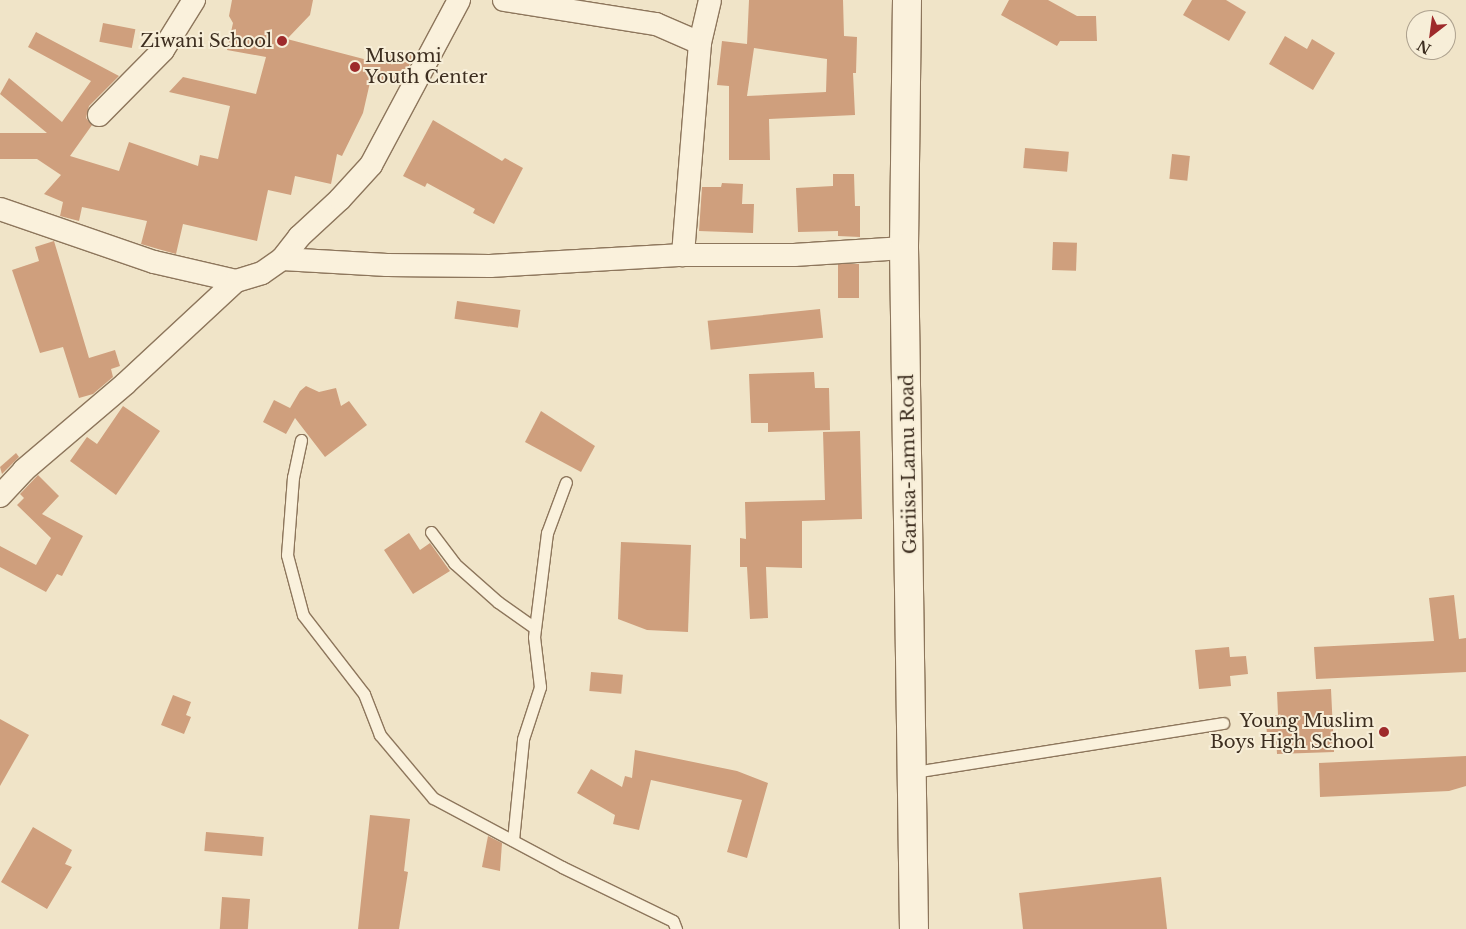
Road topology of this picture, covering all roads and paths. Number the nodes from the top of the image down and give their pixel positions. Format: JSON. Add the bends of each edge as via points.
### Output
{"nodes":[{"id":1,"x":194,"y":0,"type":"edge"},
{"id":2,"x":459,"y":0,"type":"edge"},
{"id":3,"x":504,"y":0,"type":"edge"},
{"id":4,"x":710,"y":0,"type":"edge"},
{"id":5,"x":907,"y":0,"type":"edge"},
{"id":6,"x":700,"y":43,"type":"junction"},
{"id":7,"x":99,"y":115,"type":"dead end"},
{"id":8,"x":0,"y":209,"type":"edge"},
{"id":9,"x":904,"y":248,"type":"junction"},
{"id":10,"x":683,"y":255,"type":"junction"},
{"id":11,"x":282,"y":259,"type":"junction"},
{"id":12,"x":236,"y":281,"type":"junction"},
{"id":13,"x":301,"y":440,"type":"dead end"},
{"id":14,"x":566,"y":482,"type":"dead end"},
{"id":15,"x":0,"y":496,"type":"edge"},
{"id":16,"x":431,"y":532,"type":"dead end"},
{"id":17,"x":535,"y":628,"type":"junction"},
{"id":18,"x":1223,"y":723,"type":"dead end"},
{"id":19,"x":914,"y":772,"type":"junction"},
{"id":20,"x":513,"y":840,"type":"junction"},
{"id":21,"x":676,"y":929,"type":"edge"},
{"id":22,"x":914,"y":929,"type":"edge"}],
"edges":[{"from":1,"to":7,"type":"street","via":[[162,50]]},
{"from":2,"to":11,"type":"street","via":[[371,165],[299,237]]},
{"from":3,"to":6,"type":"street","via":[[656,24]]},
{"from":4,"to":6,"type":"street"},
{"from":5,"to":9,"type":"street","name":"Gariisa-Lamu Road"},
{"from":6,"to":10,"type":"street"},
{"from":8,"to":12,"type":"street","via":[[154,262]]},
{"from":9,"to":10,"type":"street","via":[[794,255]]},
{"from":9,"to":19,"type":"street","name":"Gariisa-Lamu Road"},
{"from":10,"to":11,"type":"street","via":[[490,266]]},
{"from":11,"to":12,"type":"street","via":[[262,272]]},
{"from":12,"to":15,"type":"street","via":[[125,384],[24,470]]},
{"from":13,"to":20,"type":"lane","via":[[293,477],[287,555],[302,615],[364,694],[380,735],[433,798]]},
{"from":14,"to":17,"type":"lane","via":[[547,533]]},
{"from":16,"to":17,"type":"lane","via":[[454,563],[498,602]]},
{"from":17,"to":20,"type":"lane","via":[[540,687],[523,740]]},
{"from":18,"to":19,"type":"lane"},
{"from":19,"to":22,"type":"street","name":"Gariisa-Lamu Road"},
{"from":20,"to":21,"type":"lane","via":[[673,921]]}]}
